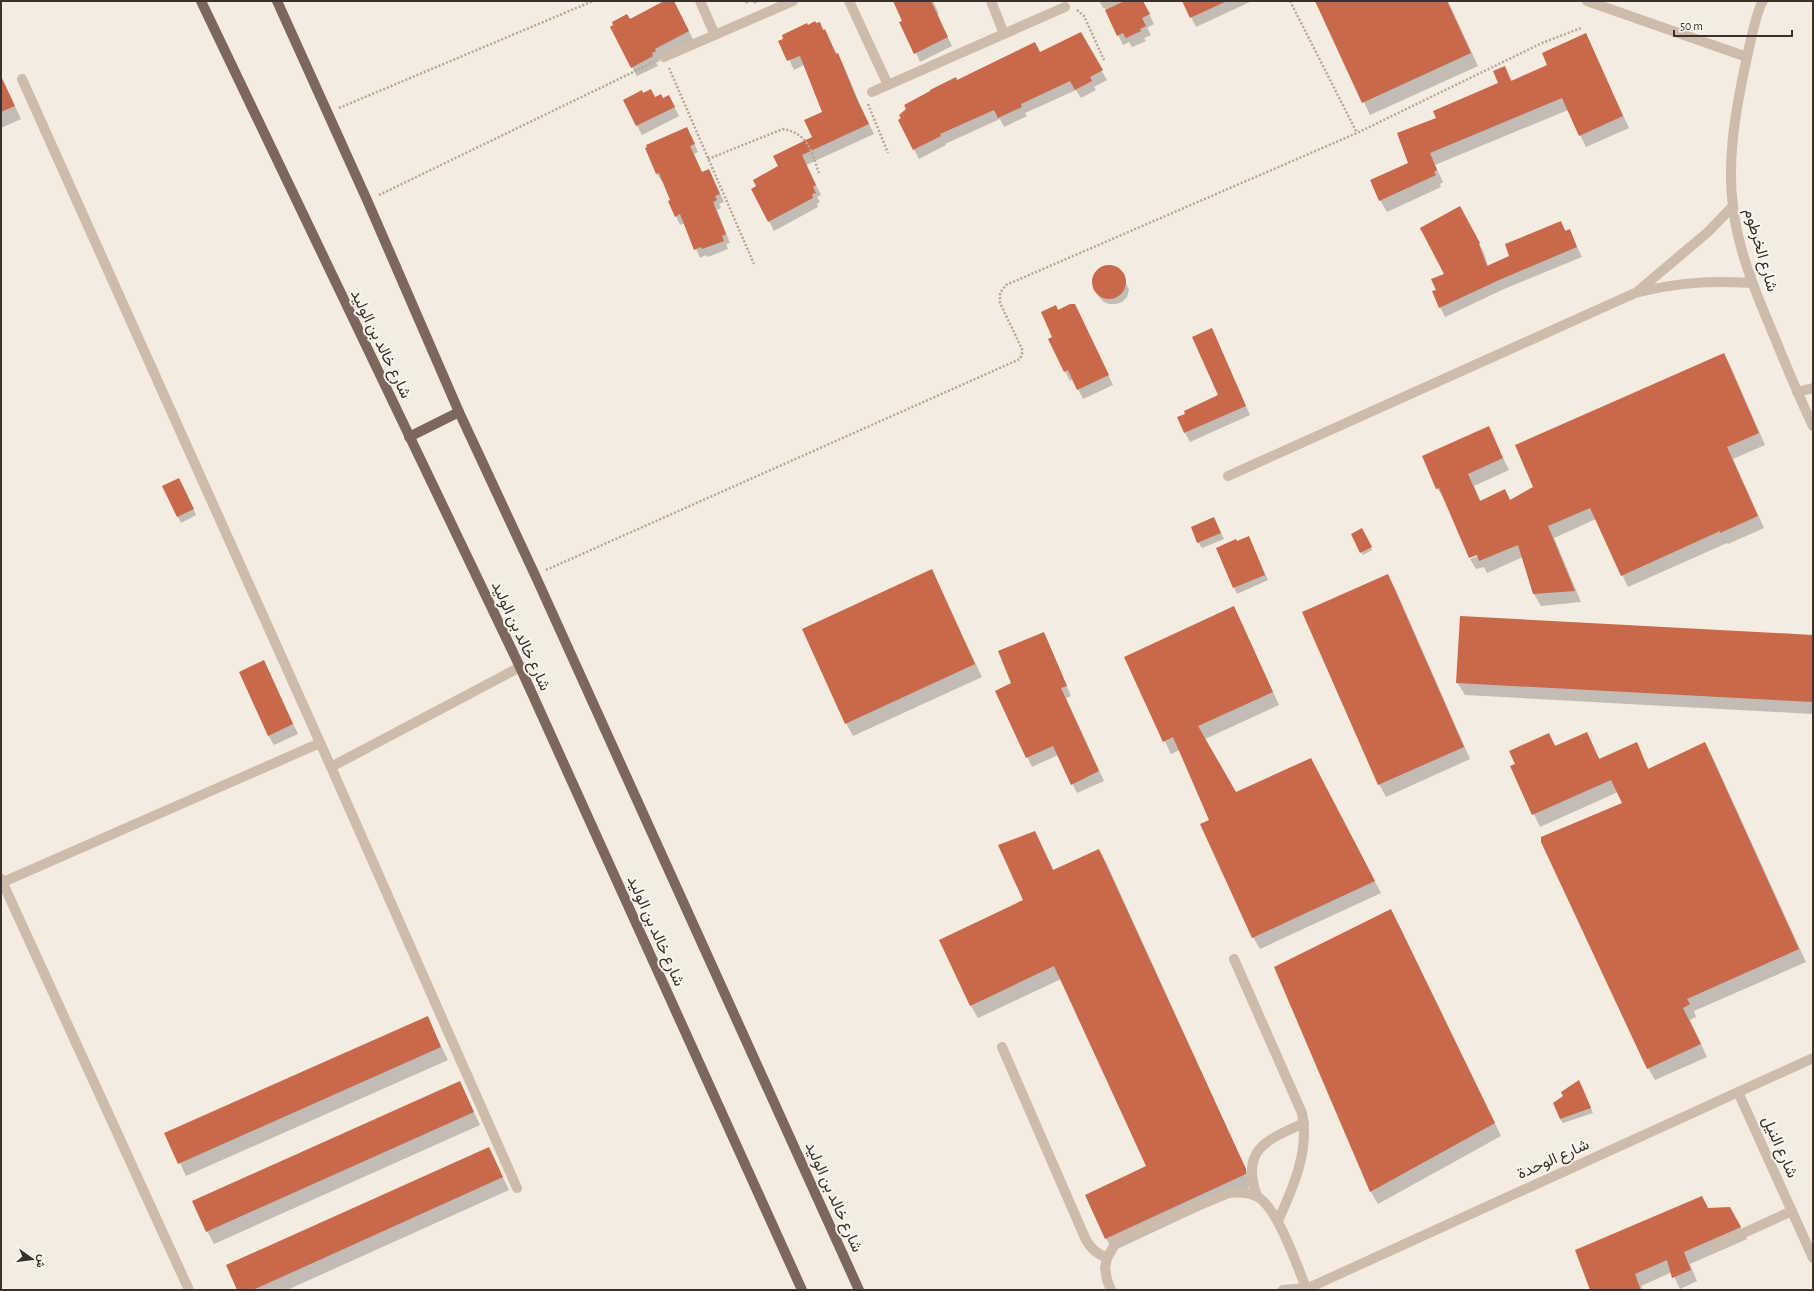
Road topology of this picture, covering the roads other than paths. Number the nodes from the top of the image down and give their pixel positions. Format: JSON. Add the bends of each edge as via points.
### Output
{"nodes":[{"id":1,"x":200,"y":1,"type":"edge"},
{"id":2,"x":277,"y":1,"type":"edge"},
{"id":3,"x":700,"y":1,"type":"edge"},
{"id":4,"x":793,"y":1,"type":"edge"},
{"id":5,"x":849,"y":1,"type":"edge"},
{"id":6,"x":991,"y":1,"type":"edge"},
{"id":7,"x":1587,"y":1,"type":"edge"},
{"id":8,"x":1762,"y":2,"type":"edge"},
{"id":9,"x":1065,"y":7,"type":"road end"},
{"id":10,"x":1004,"y":34,"type":"junction"},
{"id":11,"x":715,"y":35,"type":"junction"},
{"id":12,"x":664,"y":57,"type":"road end"},
{"id":13,"x":1747,"y":57,"type":"junction"},
{"id":14,"x":22,"y":79,"type":"dead end"},
{"id":15,"x":888,"y":85,"type":"junction"},
{"id":16,"x":872,"y":92,"type":"road end"},
{"id":17,"x":1733,"y":206,"type":"junction"},
{"id":18,"x":1752,"y":283,"type":"junction"},
{"id":19,"x":1635,"y":293,"type":"junction"},
{"id":20,"x":1813,"y":388,"type":"edge"},
{"id":21,"x":1797,"y":392,"type":"junction"},
{"id":22,"x":460,"y":412,"type":"junction"},
{"id":23,"x":1813,"y":426,"type":"edge"},
{"id":24,"x":409,"y":437,"type":"junction"},
{"id":25,"x":1228,"y":476,"type":"dead end"},
{"id":26,"x":520,"y":667,"type":"junction"},
{"id":27,"x":320,"y":743,"type":"junction"},
{"id":28,"x":331,"y":767,"type":"junction"},
{"id":29,"x":1,"y":882,"type":"edge"},
{"id":30,"x":1234,"y":959,"type":"dead end"},
{"id":31,"x":1002,"y":1047,"type":"dead end"},
{"id":32,"x":1813,"y":1058,"type":"edge"},
{"id":33,"x":1738,"y":1092,"type":"junction"},
{"id":34,"x":1304,"y":1123,"type":"junction"},
{"id":35,"x":517,"y":1188,"type":"dead end"},
{"id":36,"x":1257,"y":1196,"type":"junction"},
{"id":37,"x":1792,"y":1211,"type":"junction"},
{"id":38,"x":1278,"y":1221,"type":"junction"},
{"id":39,"x":1716,"y":1246,"type":"dead end"},
{"id":40,"x":1107,"y":1258,"type":"junction"},
{"id":41,"x":1813,"y":1258,"type":"edge"},
{"id":42,"x":1306,"y":1289,"type":"edge"},
{"id":43,"x":189,"y":1290,"type":"edge"},
{"id":44,"x":802,"y":1290,"type":"edge"},
{"id":45,"x":859,"y":1290,"type":"edge"},
{"id":46,"x":1111,"y":1290,"type":"edge"},
{"id":47,"x":1283,"y":1290,"type":"edge"}],
"edges":[{"from":1,"to":24,"type":"main road","name":"شارع خالد بن الوليد"},
{"from":2,"to":22,"type":"main road","name":"شارع خالد بن الوليد"},
{"from":3,"to":11,"type":"street"},
{"from":4,"to":11,"type":"street"},
{"from":5,"to":15,"type":"street"},
{"from":6,"to":10,"type":"street"},
{"from":7,"to":13,"type":"street"},
{"from":8,"to":13,"type":"street","name":"شارع الخرطوم"},
{"from":9,"to":10,"type":"street"},
{"from":10,"to":15,"type":"street"},
{"from":11,"to":12,"type":"street"},
{"from":13,"to":17,"type":"street","name":"شارع الخرطوم","via":[[1734,119]]},
{"from":14,"to":27,"type":"street"},
{"from":15,"to":16,"type":"street"},
{"from":17,"to":18,"type":"street","name":"شارع الخرطوم","via":[[1738,235]]},
{"from":17,"to":19,"type":"street","via":[[1708,232]]},
{"from":18,"to":19,"type":"street","via":[[1698,282]]},
{"from":18,"to":21,"type":"street","name":"شارع الخرطوم"},
{"from":19,"to":25,"type":"street"},
{"from":20,"to":21,"type":"street"},
{"from":21,"to":23,"type":"street","name":"شارع الخرطوم"},
{"from":22,"to":24,"type":"main road"},
{"from":22,"to":45,"type":"main road","name":"شارع خالد بن الوليد"},
{"from":24,"to":26,"type":"main road","name":"شارع خالد بن الوليد"},
{"from":26,"to":28,"type":"street"},
{"from":26,"to":44,"type":"main road","name":"شارع خالد بن الوليد"},
{"from":27,"to":28,"type":"street"},
{"from":27,"to":29,"type":"street"},
{"from":28,"to":35,"type":"street"},
{"from":29,"to":43,"type":"street"},
{"from":30,"to":34,"type":"street","via":[[1302,1113]]},
{"from":31,"to":40,"type":"street","via":[[1086,1240],[1098,1255]]},
{"from":32,"to":33,"type":"street","name":"شارع الوحدة"},
{"from":33,"to":37,"type":"street","name":"شارع النيل"},
{"from":33,"to":42,"type":"street","name":"شارع الوحدة"},
{"from":34,"to":36,"type":"street","via":[[1260,1146],[1252,1163],[1252,1181]]},
{"from":34,"to":38,"type":"street","via":[[1305,1135],[1301,1156]]},
{"from":36,"to":38,"type":"street"},
{"from":36,"to":40,"type":"street","via":[[1243,1192],[1228,1193],[1118,1239]]},
{"from":37,"to":39,"type":"street"},
{"from":37,"to":41,"type":"street","name":"شارع النيل"},
{"from":38,"to":42,"type":"street"},
{"from":40,"to":46,"type":"street","via":[[1105,1268]]},
{"from":42,"to":47,"type":"street","name":"شارع الوحدة"}]}
